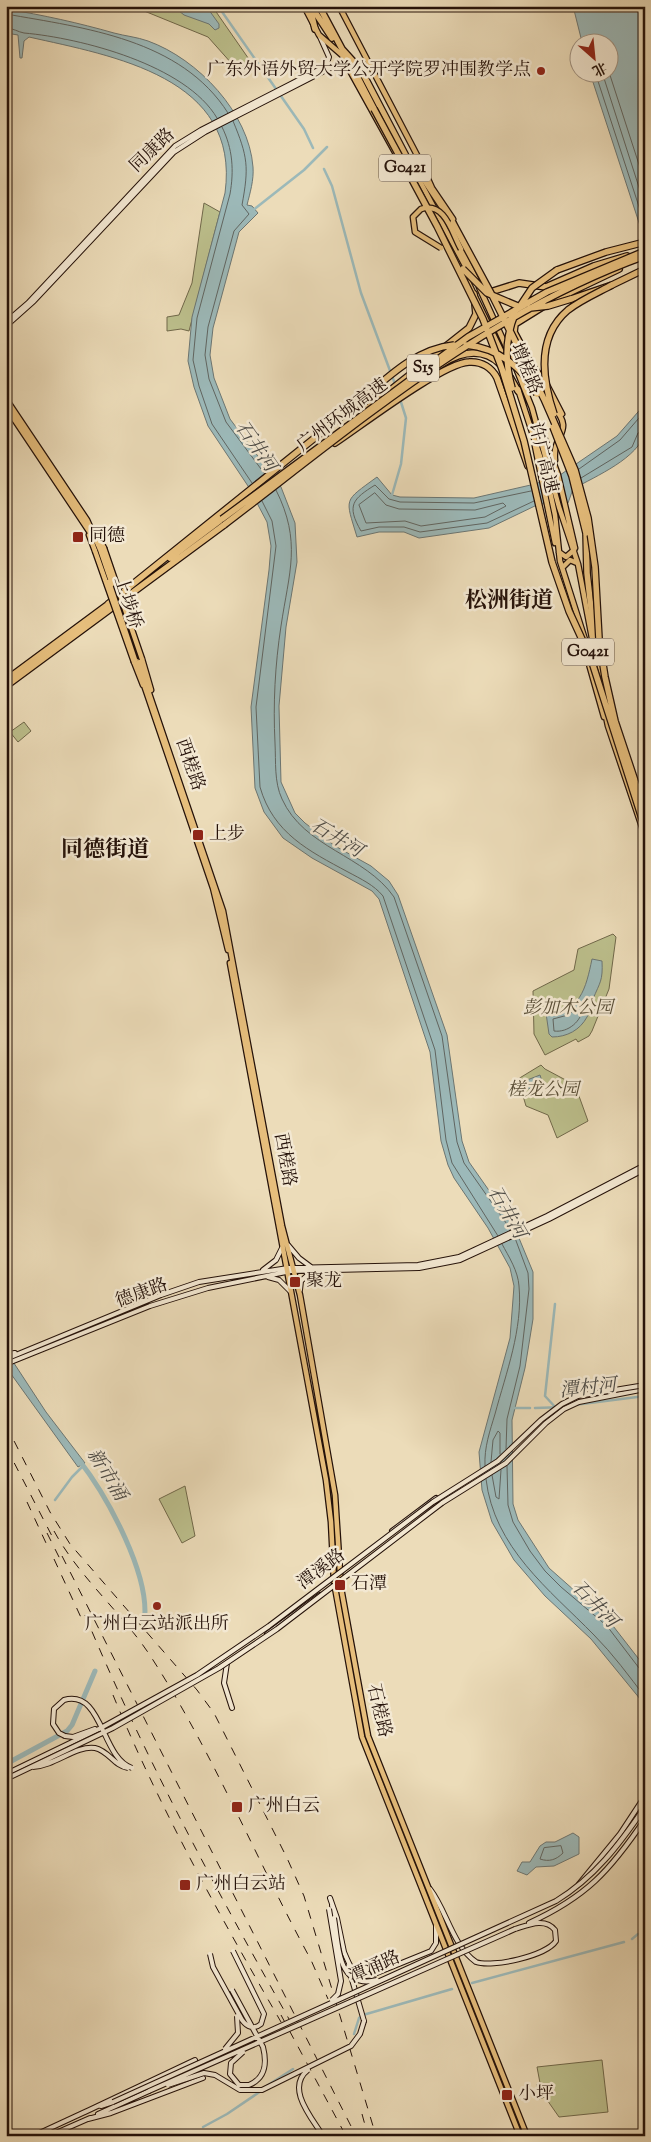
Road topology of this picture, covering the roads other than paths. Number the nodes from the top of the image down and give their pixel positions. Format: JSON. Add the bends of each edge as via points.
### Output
{"nodes":[{"id":1,"x":304,"y":6,"type":"edge"},
{"id":2,"x":310,"y":6,"type":"edge"},
{"id":3,"x":318,"y":6,"type":"edge"},
{"id":4,"x":339,"y":6,"type":"edge"},
{"id":5,"x":315,"y":28,"type":"junction"},
{"id":6,"x":319,"y":35,"type":"junction"},
{"id":7,"x":334,"y":41,"type":"junction"},
{"id":8,"x":342,"y":56,"type":"junction"},
{"id":9,"x":351,"y":69,"type":"junction"},
{"id":10,"x":298,"y":82,"type":"junction"},
{"id":11,"x":212,"y":126,"type":"junction"},
{"id":12,"x":409,"y":162,"type":"junction"},
{"id":13,"x":423,"y":170,"type":"junction"},
{"id":14,"x":412,"y":177,"type":"junction"},
{"id":15,"x":425,"y":181,"type":"junction"},
{"id":16,"x":432,"y":188,"type":"junction"},
{"id":17,"x":437,"y":226,"type":"junction"},
{"id":18,"x":645,"y":242,"type":"edge"},
{"id":19,"x":643,"y":254,"type":"edge"},
{"id":20,"x":459,"y":266,"type":"junction"},
{"id":21,"x":645,"y":269,"type":"edge"},
{"id":22,"x":612,"y":285,"type":"junction"},
{"id":23,"x":480,"y":289,"type":"junction"},
{"id":24,"x":474,"y":294,"type":"junction"},
{"id":25,"x":6,"y":322,"type":"edge"},
{"id":26,"x":6,"y":326,"type":"edge"},
{"id":27,"x":503,"y":339,"type":"junction"},
{"id":28,"x":530,"y":362,"type":"joint"},
{"id":29,"x":516,"y":368,"type":"junction"},
{"id":30,"x":518,"y":391,"type":"junction"},
{"id":31,"x":410,"y":392,"type":"junction"},
{"id":32,"x":552,"y":395,"type":"junction"},
{"id":33,"x":6,"y":399,"type":"edge"},
{"id":34,"x":548,"y":401,"type":"junction"},
{"id":35,"x":6,"y":407,"type":"edge"},
{"id":36,"x":354,"y":420,"type":"junction"},
{"id":37,"x":564,"y":423,"type":"junction"},
{"id":38,"x":519,"y":424,"type":"junction"},
{"id":39,"x":535,"y":439,"type":"junction"},
{"id":40,"x":567,"y":449,"type":"junction"},
{"id":41,"x":318,"y":453,"type":"junction"},
{"id":42,"x":556,"y":469,"type":"junction"},
{"id":43,"x":532,"y":477,"type":"junction"},
{"id":44,"x":549,"y":477,"type":"junction"},
{"id":45,"x":557,"y":508,"type":"junction"},
{"id":46,"x":221,"y":520,"type":"junction"},
{"id":47,"x":85,"y":521,"type":"junction"},
{"id":48,"x":586,"y":530,"type":"junction"},
{"id":49,"x":558,"y":550,"type":"junction"},
{"id":50,"x":574,"y":550,"type":"junction"},
{"id":51,"x":576,"y":557,"type":"junction"},
{"id":52,"x":560,"y":561,"type":"junction"},
{"id":53,"x":578,"y":564,"type":"junction"},
{"id":54,"x":562,"y":569,"type":"junction"},
{"id":55,"x":577,"y":614,"type":"junction"},
{"id":56,"x":598,"y":617,"type":"junction"},
{"id":57,"x":596,"y":652,"type":"junction"},
{"id":58,"x":138,"y":661,"type":"junction"},
{"id":59,"x":6,"y":680,"type":"edge"},
{"id":60,"x":6,"y":686,"type":"edge"},
{"id":61,"x":615,"y":715,"type":"junction"},
{"id":62,"x":606,"y":716,"type":"junction"},
{"id":63,"x":608,"y":726,"type":"junction"},
{"id":64,"x":645,"y":806,"type":"edge"},
{"id":65,"x":645,"y":811,"type":"edge"},
{"id":66,"x":645,"y":828,"type":"edge"},
{"id":67,"x":645,"y":836,"type":"edge"},
{"id":68,"x":645,"y":1167,"type":"edge"},
{"id":69,"x":285,"y":1245,"type":"junction"},
{"id":70,"x":291,"y":1270,"type":"junction"},
{"id":71,"x":313,"y":1270,"type":"junction"},
{"id":72,"x":262,"y":1273,"type":"junction"},
{"id":73,"x":300,"y":1295,"type":"junction"},
{"id":74,"x":293,"y":1296,"type":"junction"},
{"id":75,"x":45,"y":1345,"type":"junction"},
{"id":76,"x":22,"y":1352,"type":"junction"},
{"id":77,"x":6,"y":1354,"type":"edge"},
{"id":78,"x":6,"y":1359,"type":"edge"},
{"id":79,"x":6,"y":1364,"type":"edge"},
{"id":80,"x":645,"y":1385,"type":"edge"},
{"id":81,"x":645,"y":1389,"type":"edge"},
{"id":82,"x":443,"y":1495,"type":"junction"},
{"id":83,"x":339,"y":1571,"type":"junction"},
{"id":84,"x":325,"y":1592,"type":"junction"},
{"id":85,"x":232,"y":1708,"type":"dead end"},
{"id":86,"x":99,"y":1728,"type":"junction"},
{"id":87,"x":29,"y":1767,"type":"junction"},
{"id":88,"x":6,"y":1774,"type":"edge"},
{"id":89,"x":6,"y":1779,"type":"edge"},
{"id":90,"x":645,"y":1796,"type":"edge"},
{"id":91,"x":645,"y":1807,"type":"edge"},
{"id":92,"x":645,"y":1819,"type":"edge"},
{"id":93,"x":426,"y":1884,"type":"junction"},
{"id":94,"x":576,"y":1888,"type":"junction"},
{"id":95,"x":330,"y":1898,"type":"dead end"},
{"id":96,"x":331,"y":1907,"type":"junction"},
{"id":97,"x":436,"y":1924,"type":"junction"},
{"id":98,"x":515,"y":1929,"type":"junction"},
{"id":99,"x":343,"y":1950,"type":"junction"},
{"id":100,"x":233,"y":1951,"type":"dead end"},
{"id":101,"x":210,"y":1954,"type":"dead end"},
{"id":102,"x":396,"y":1973,"type":"junction"},
{"id":103,"x":232,"y":1990,"type":"dead end"},
{"id":104,"x":318,"y":2008,"type":"junction"},
{"id":105,"x":236,"y":2009,"type":"junction"},
{"id":106,"x":256,"y":2044,"type":"junction"},
{"id":107,"x":211,"y":2057,"type":"junction"},
{"id":108,"x":195,"y":2060,"type":"dead end"},
{"id":109,"x":316,"y":2065,"type":"junction"},
{"id":110,"x":203,"y":2078,"type":"dead end"},
{"id":111,"x":149,"y":2091,"type":"junction"},
{"id":112,"x":85,"y":2112,"type":"junction"},
{"id":113,"x":88,"y":2119,"type":"junction"},
{"id":114,"x":33,"y":2136,"type":"edge"},
{"id":115,"x":49,"y":2136,"type":"edge"},
{"id":116,"x":323,"y":2136,"type":"edge"},
{"id":117,"x":520,"y":2136,"type":"edge"},
{"id":118,"x":527,"y":2136,"type":"edge"}],
"edges":[{"from":1,"to":5,"type":"main road"},
{"from":2,"to":5,"type":"highway"},
{"from":2,"to":7,"type":"highway"},
{"from":3,"to":7,"type":"highway"},
{"from":3,"to":12,"type":"highway","name":"增槎路","via":[[342,50],[360,70]]},
{"from":4,"to":13,"type":"main road","name":"增槎路"},
{"from":5,"to":6,"type":"main road"},
{"from":6,"to":8,"type":"main road"},
{"from":6,"to":10,"type":"main road","name":"同康路","via":[[329,54],[328,63]]},
{"from":7,"to":8,"type":"highway"},
{"from":8,"to":9,"type":"highway","name":"许广高速"},
{"from":8,"to":14,"type":"main road","via":[[359,74]]},
{"from":9,"to":10,"type":"main road","name":"同康路","via":[[333,66]]},
{"from":9,"to":14,"type":"main road","name":"增槎路","via":[[388,144]]},
{"from":9,"to":17,"type":"highway","name":"许广高速","number":"G0421","bridge":true},
{"from":10,"to":11,"type":"main road","name":"同康路"},
{"from":11,"to":25,"type":"main road","name":"同康路","via":[[171,149],[28,303]]},
{"from":11,"to":26,"type":"main road","name":"同康路","via":[[169,156],[34,301]]},
{"from":12,"to":15,"type":"highway","name":"增槎路"},
{"from":12,"to":23,"type":"main road","name":"增槎路"},
{"from":13,"to":15,"type":"main road"},
{"from":13,"to":16,"type":"main road","name":"增槎路"},
{"from":14,"to":20,"type":"main road","name":"增槎路"},
{"from":15,"to":16,"type":"main road"},
{"from":15,"to":40,"type":"highway","name":"许广高速","number":"G0421","bridge":true,"via":[[500,310]]},
{"from":16,"to":23,"type":"main road","name":"增槎路","via":[[451,214],[470,252],[481,279]]},
{"from":17,"to":22,"type":"highway","bridge":true,"via":[[468,276],[487,293],[511,304],[526,308],[548,306]]},
{"from":17,"to":38,"type":"highway","name":"许广高速","number":"G0421","bridge":true,"via":[[480,312]]},
{"from":18,"to":38,"type":"highway","bridge":true,"via":[[563,267],[542,279],[525,297],[510,326],[506,353]]},
{"from":19,"to":23,"type":"highway","bridge":true,"via":[[594,266],[543,287],[519,283],[489,294]]},
{"from":19,"to":28,"type":"highway","bridge":true,"via":[[514,326]]},
{"from":19,"to":36,"type":"highway","name":"广州环城高速","number":"S15","bridge":true,"via":[[554,289],[493,322]]},
{"from":19,"to":41,"type":"highway","name":"广州环城高速","number":"S15","bridge":true,"via":[[564,290],[494,328],[439,363]]},
{"from":20,"to":23,"type":"main road","bridge":true,"via":[[450,254],[415,232],[413,217],[421,208],[433,207],[442,213]]},
{"from":20,"to":24,"type":"main road","name":"增槎路"},
{"from":21,"to":22,"type":"highway"},
{"from":22,"to":40,"type":"highway","bridge":true,"via":[[563,315],[554,327],[544,354],[545,386]]},
{"from":23,"to":27,"type":"main road","name":"增槎路"},
{"from":24,"to":30,"type":"main road","name":"增槎路"},
{"from":24,"to":36,"type":"highway","bridge":true,"via":[[476,314],[471,325]]},
{"from":27,"to":29,"type":"main road","name":"增槎路"},
{"from":27,"to":34,"type":"main road"},
{"from":28,"to":32,"type":"main road"},
{"from":29,"to":42,"type":"main road"},
{"from":29,"to":44,"type":"main road","name":"增槎路","via":[[535,419]]},
{"from":30,"to":31,"type":"highway","via":[[497,361],[475,352],[454,358]]},
{"from":30,"to":39,"type":"main road","name":"增槎路"},
{"from":31,"to":41,"type":"highway","bridge":true},
{"from":31,"to":43,"type":"highway","bridge":true,"via":[[440,373],[468,362],[484,365],[495,374]]},
{"from":32,"to":34,"type":"main road"},
{"from":32,"to":37,"type":"main road"},
{"from":33,"to":47,"type":"main road"},
{"from":34,"to":37,"type":"main road"},
{"from":35,"to":47,"type":"main road"},
{"from":36,"to":46,"type":"highway","name":"广州环城高速","number":"S15","bridge":true},
{"from":37,"to":42,"type":"main road","via":[[555,451]]},
{"from":38,"to":43,"type":"highway","name":"许广高速","number":"G0421","bridge":true},
{"from":39,"to":44,"type":"main road","name":"增槎路"},
{"from":39,"to":52,"type":"main road","via":[[540,479]]},
{"from":40,"to":56,"type":"highway","name":"许广高速","number":"G0421","bridge":true,"via":[[588,518],[596,567]]},
{"from":41,"to":46,"type":"highway","name":"广州环城高速","number":"S15","bridge":true},
{"from":42,"to":51,"type":"main road","via":[[567,505]]},
{"from":43,"to":66,"type":"highway","name":"许广高速","number":"G0421","bridge":true,"via":[[552,562],[569,611],[591,659]]},
{"from":44,"to":45,"type":"main road","name":"增槎路"},
{"from":45,"to":49,"type":"main road","name":"增槎路"},
{"from":45,"to":50,"type":"main road","name":"增槎路"},
{"from":46,"to":48,"type":"highway","bridge":true,"via":[[410,360],[437,348],[464,345],[500,355],[530,381],[562,448]]},
{"from":46,"to":59,"type":"highway","name":"广州环城高速","number":"S15"},
{"from":46,"to":60,"type":"highway","name":"广州环城高速","number":"S15"},
{"from":47,"to":58,"type":"main road","name":"上埗桥","bridge":true,"via":[[99,550]]},
{"from":48,"to":56,"type":"highway","bridge":true},
{"from":48,"to":57,"type":"highway"},
{"from":49,"to":50,"type":"main road","via":[[566,557]]},
{"from":49,"to":52,"type":"main road","name":"增槎路"},
{"from":50,"to":51,"type":"main road","name":"增槎路"},
{"from":51,"to":53,"type":"main road","name":"增槎路"},
{"from":52,"to":54,"type":"main road","name":"增槎路"},
{"from":53,"to":54,"type":"main road","via":[[570,560]]},
{"from":53,"to":57,"type":"main road","name":"增槎路"},
{"from":54,"to":55,"type":"main road","name":"增槎路"},
{"from":55,"to":62,"type":"main road","name":"增槎路"},
{"from":55,"to":63,"type":"main road","via":[[594,690]]},
{"from":56,"to":65,"type":"highway","name":"许广高速","number":"G0421","bridge":true,"via":[[610,705]]},
{"from":57,"to":61,"type":"main road","name":"增槎路"},
{"from":58,"to":69,"type":"main road","name":"西槎路","via":[[219,909]]},
{"from":58,"to":69,"type":"main road","name":"西槎路","via":[[221,902]]},
{"from":61,"to":62,"type":"main road","via":[[610,712]]},
{"from":61,"to":64,"type":"main road","name":"增槎路"},
{"from":62,"to":63,"type":"main road","name":"增槎路"},
{"from":63,"to":67,"type":"main road","name":"增槎路"},
{"from":68,"to":71,"type":"main road","via":[[460,1260],[422,1268]]},
{"from":69,"to":70,"type":"main road","name":"西槎路"},
{"from":69,"to":71,"type":"main road"},
{"from":69,"to":72,"type":"main road","via":[[276,1260]]},
{"from":70,"to":71,"type":"main road"},
{"from":70,"to":72,"type":"main road","name":"德康路"},
{"from":70,"to":73,"type":"main road","name":"石槎路"},
{"from":70,"to":74,"type":"main road","name":"石槎路"},
{"from":71,"to":73,"type":"main road","via":[[302,1281]]},
{"from":72,"to":74,"type":"main road","via":[[280,1280]]},
{"from":72,"to":75,"type":"main road","name":"德康路","via":[[177,1296]]},
{"from":72,"to":75,"type":"main road","name":"德康路","via":[[187,1285]]},
{"from":73,"to":83,"type":"main road","name":"石槎路","via":[[335,1495]]},
{"from":74,"to":97,"type":"main road","name":"石槎路","via":[[326,1480],[334,1582],[360,1730]]},
{"from":75,"to":76,"type":"main road","name":"德康路"},
{"from":75,"to":79,"type":"main road","name":"德康路"},
{"from":76,"to":77,"type":"main road"},
{"from":76,"to":78,"type":"main road","name":"德康路"},
{"from":80,"to":82,"type":"main road","name":"潭溪路","bridge":true,"via":[[570,1400],[541,1420],[498,1461]]},
{"from":81,"to":84,"type":"main road","name":"潭溪路","bridge":true,"via":[[579,1402],[564,1409],[506,1463],[454,1494]]},
{"from":82,"to":83,"type":"main road","via":[[430,1501]]},
{"from":82,"to":86,"type":"main road","name":"潭溪路","bridge":true,"via":[[229,1654],[174,1689]]},
{"from":83,"to":93,"type":"main road","name":"石槎路","via":[[348,1637],[368,1736]]},
{"from":84,"to":85,"type":"main road","bridge":true,"via":[[227,1662],[224,1683]]},
{"from":84,"to":87,"type":"main road","name":"潭溪路","bridge":true,"via":[[255,1644],[177,1694]]},
{"from":86,"to":87,"type":"main road","bridge":true,"via":[[72,1737],[62,1734],[53,1724],[54,1709],[67,1699],[84,1702],[98,1721],[116,1757],[132,1768],[122,1767],[102,1751],[92,1748],[45,1767]]},
{"from":86,"to":88,"type":"main road","name":"潭溪路"},
{"from":87,"to":89,"type":"main road","name":"潭溪路","bridge":true},
{"from":90,"to":94,"type":"main road","bridge":true,"via":[[614,1842]]},
{"from":91,"to":94,"type":"main road","name":"潭涌路","bridge":true,"via":[[609,1857]]},
{"from":92,"to":98,"type":"main road","name":"潭涌路","via":[[614,1863],[589,1887],[558,1909]]},
{"from":93,"to":98,"type":"main road","via":[[472,1960],[482,1964],[500,1963],[544,1951],[556,1941],[555,1930],[547,1924]]},
{"from":93,"to":118,"type":"main road","name":"石槎路"},
{"from":94,"to":102,"type":"main road","name":"潭涌路","bridge":true,"via":[[541,1909]]},
{"from":95,"to":96,"type":"main road"},
{"from":96,"to":99,"type":"main road","bridge":true,"via":[[337,1918]]},
{"from":96,"to":102,"type":"main road","bridge":true,"via":[[340,1957],[348,1974],[363,1982]]},
{"from":96,"to":104,"type":"main road","bridge":true,"via":[[341,1984],[336,1996]]},
{"from":97,"to":99,"type":"main road","via":[[436,1943],[431,1951],[366,1977],[358,1975],[350,1967]]},
{"from":97,"to":117,"type":"main road","name":"石槎路"},
{"from":98,"to":106,"type":"main road","name":"潭涌路","bridge":true},
{"from":99,"to":109,"type":"main road","bridge":true,"via":[[362,2010],[362,2029],[351,2046]]},
{"from":100,"to":105,"type":"main road","bridge":true,"via":[[262,2010],[263,2020],[256,2027],[249,2026]]},
{"from":101,"to":105,"type":"main road","bridge":true,"via":[[213,1967]]},
{"from":102,"to":104,"type":"main road","name":"潭涌路","bridge":true},
{"from":103,"to":106,"type":"main road","bridge":true,"via":[[263,2047],[265,2062],[264,2071],[257,2081],[239,2085],[232,2078],[231,2063]]},
{"from":104,"to":107,"type":"main road","name":"潭涌路","bridge":true},
{"from":105,"to":107,"type":"main road","bridge":true,"via":[[238,2032],[229,2046]]},
{"from":106,"to":111,"type":"main road","name":"潭涌路","bridge":true},
{"from":107,"to":112,"type":"main road","name":"潭涌路","bridge":true},
{"from":108,"to":112,"type":"main road"},
{"from":109,"to":111,"type":"main road","bridge":true,"via":[[253,2092],[240,2090],[215,2075],[204,2074]]},
{"from":109,"to":116,"type":"main road","bridge":true,"via":[[301,2076],[298,2090]]},
{"from":110,"to":113,"type":"main road"},
{"from":111,"to":113,"type":"main road","name":"潭涌路"},
{"from":112,"to":114,"type":"main road"},
{"from":113,"to":115,"type":"main road"}]}
